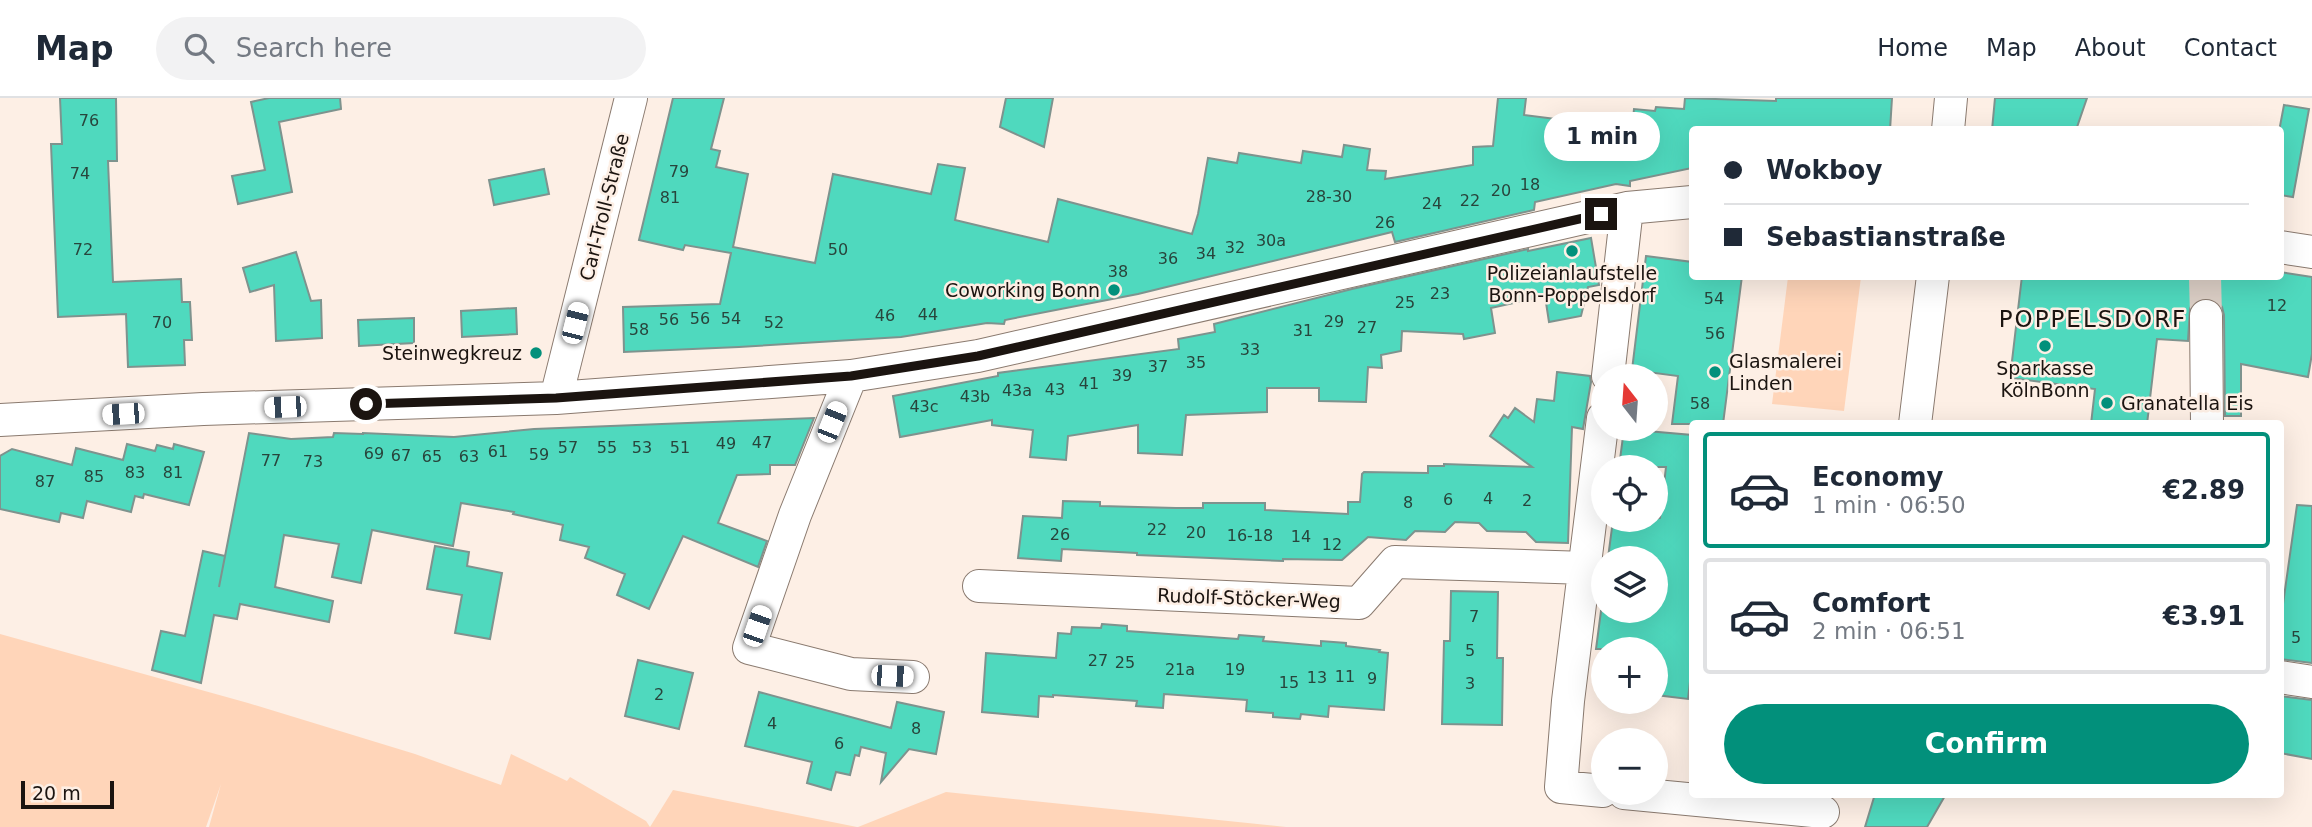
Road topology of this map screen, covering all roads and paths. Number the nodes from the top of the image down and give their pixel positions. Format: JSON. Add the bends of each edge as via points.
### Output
{"nodes":[{"id":1,"x":631,"y":98,"type":"edge"},
{"id":2,"x":1951,"y":98,"type":"edge"},
{"id":3,"x":1948,"y":126,"type":"edge"},
{"id":4,"x":1689,"y":202,"type":"edge"},
{"id":5,"x":1628,"y":208,"type":"junction"},
{"id":6,"x":1933,"y":280,"type":"edge"},
{"id":7,"x":2206,"y":316,"type":"tunnel mouth"},
{"id":8,"x":1609,"y":364,"type":"edge"},
{"id":9,"x":851,"y":376,"type":"junction"},
{"id":10,"x":556,"y":398,"type":"junction"},
{"id":11,"x":0,"y":420,"type":"edge"},
{"id":12,"x":1915,"y":420,"type":"edge"},
{"id":13,"x":2207,"y":420,"type":"edge"},
{"id":14,"x":1600,"y":441,"type":"edge"},
{"id":15,"x":1586,"y":568,"type":"junction"},
{"id":16,"x":979,"y":586,"type":"dead end"},
{"id":17,"x":913,"y":677,"type":"dead end"},
{"id":18,"x":2284,"y":678,"type":"edge"},
{"id":19,"x":2312,"y":682,"type":"edge"},
{"id":20,"x":1591,"y":790,"type":"edge"},
{"id":21,"x":1668,"y":797,"type":"edge"},
{"id":22,"x":1824,"y":811,"type":"edge"}],
"edges":[{"from":1,"to":10,"type":"street","name":"Carl-Troll-Straße"},
{"from":2,"to":3,"type":"street"},
{"from":4,"to":5,"type":"street"},
{"from":5,"to":8,"type":"street"},
{"from":5,"to":9,"type":"street","via":[[978,356]]},
{"from":6,"to":12,"type":"street"},
{"from":7,"to":13,"type":"street"},
{"from":9,"to":10,"type":"street"},
{"from":9,"to":17,"type":"street","via":[[795,515],[749,648],[851,674]]},
{"from":10,"to":11,"type":"street"},
{"from":14,"to":15,"type":"street"},
{"from":15,"to":16,"type":"street","name":"Rudolf-Stöcker-Weg","via":[[1395,562],[1359,603]]},
{"from":15,"to":20,"type":"street","via":[[1560,787]]},
{"from":18,"to":19,"type":"street"},
{"from":21,"to":22,"type":"street"}]}
